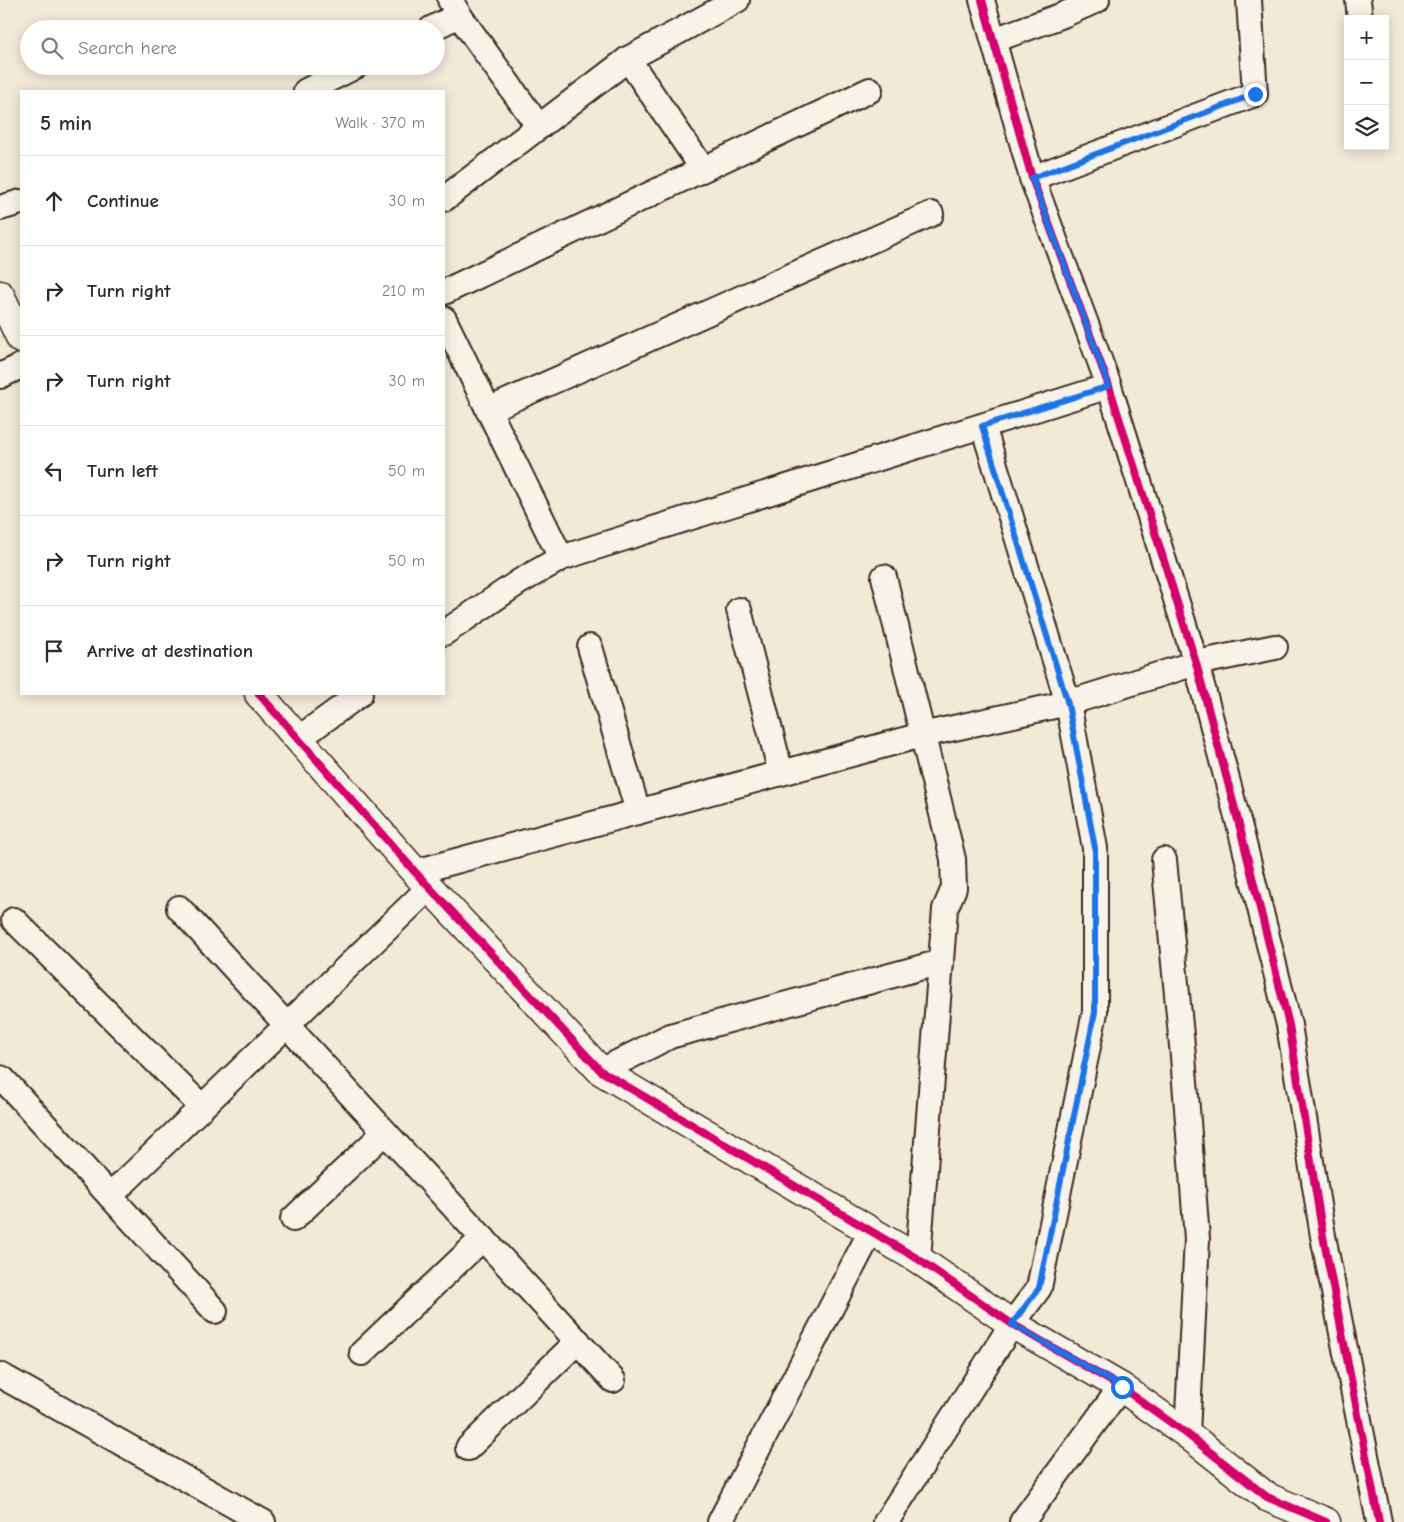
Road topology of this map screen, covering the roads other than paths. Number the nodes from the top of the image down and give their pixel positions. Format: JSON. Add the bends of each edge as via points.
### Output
{"nodes":[{"id":1,"x":737,"y":0,"type":"edge"},
{"id":2,"x":982,"y":0,"type":"edge"},
{"id":3,"x":1097,"y":0,"type":"edge"},
{"id":4,"x":1249,"y":0,"type":"edge"},
{"id":5,"x":1358,"y":0,"type":"edge"},
{"id":6,"x":454,"y":8,"type":"edge"},
{"id":7,"x":1061,"y":8,"type":"edge"},
{"id":8,"x":1360,"y":15,"type":"edge"},
{"id":9,"x":441,"y":20,"type":"edge"},
{"id":10,"x":994,"y":40,"type":"junction"},
{"id":11,"x":628,"y":59,"type":"junction"},
{"id":12,"x":338,"y":75,"type":"edge"},
{"id":13,"x":308,"y":90,"type":"edge"},
{"id":14,"x":870,"y":90,"type":"dead end"},
{"id":15,"x":539,"y":127,"type":"junction"},
{"id":16,"x":703,"y":169,"type":"junction"},
{"id":17,"x":1032,"y":178,"type":"junction"},
{"id":18,"x":445,"y":198,"type":"edge"},
{"id":19,"x":20,"y":202,"type":"edge"},
{"id":20,"x":0,"y":208,"type":"edge"},
{"id":21,"x":931,"y":214,"type":"dead end"},
{"id":22,"x":445,"y":292,"type":"edge"},
{"id":23,"x":0,"y":295,"type":"edge"},
{"id":24,"x":445,"y":321,"type":"edge"},
{"id":25,"x":20,"y":337,"type":"edge"},
{"id":26,"x":20,"y":366,"type":"edge"},
{"id":27,"x":0,"y":376,"type":"edge"},
{"id":28,"x":1109,"y":386,"type":"junction"},
{"id":29,"x":488,"y":410,"type":"junction"},
{"id":30,"x":982,"y":426,"type":"junction"},
{"id":31,"x":561,"y":558,"type":"junction"},
{"id":32,"x":884,"y":576,"type":"dead end"},
{"id":33,"x":739,"y":610,"type":"dead end"},
{"id":34,"x":445,"y":632,"type":"edge"},
{"id":35,"x":590,"y":647,"type":"dead end"},
{"id":36,"x":1275,"y":647,"type":"dead end"},
{"id":37,"x":1196,"y":664,"type":"junction"},
{"id":38,"x":260,"y":695,"type":"edge"},
{"id":39,"x":359,"y":695,"type":"edge"},
{"id":40,"x":1068,"y":704,"type":"junction"},
{"id":41,"x":922,"y":735,"type":"junction"},
{"id":42,"x":298,"y":739,"type":"junction"},
{"id":43,"x":781,"y":773,"type":"junction"},
{"id":44,"x":638,"y":812,"type":"junction"},
{"id":45,"x":1164,"y":860,"type":"dead end"},
{"id":46,"x":422,"y":880,"type":"junction"},
{"id":47,"x":180,"y":908,"type":"dead end"},
{"id":48,"x":14,"y":920,"type":"dead end"},
{"id":49,"x":941,"y":962,"type":"junction"},
{"id":50,"x":287,"y":1025,"type":"junction"},
{"id":51,"x":601,"y":1071,"type":"junction"},
{"id":52,"x":1,"y":1080,"type":"edge"},
{"id":53,"x":202,"y":1107,"type":"junction"},
{"id":54,"x":385,"y":1132,"type":"junction"},
{"id":55,"x":110,"y":1196,"type":"junction"},
{"id":56,"x":294,"y":1219,"type":"dead end"},
{"id":57,"x":871,"y":1231,"type":"junction"},
{"id":58,"x":483,"y":1238,"type":"junction"},
{"id":59,"x":918,"y":1259,"type":"junction"},
{"id":60,"x":215,"y":1311,"type":"dead end"},
{"id":61,"x":1012,"y":1324,"type":"junction"},
{"id":62,"x":578,"y":1341,"type":"junction"},
{"id":63,"x":362,"y":1353,"type":"dead end"},
{"id":64,"x":0,"y":1375,"type":"edge"},
{"id":65,"x":614,"y":1380,"type":"dead end"},
{"id":66,"x":1122,"y":1387,"type":"junction"},
{"id":67,"x":1187,"y":1434,"type":"junction"},
{"id":68,"x":468,"y":1448,"type":"dead end"},
{"id":69,"x":263,"y":1522,"type":"edge"},
{"id":70,"x":720,"y":1522,"type":"edge"},
{"id":71,"x":886,"y":1522,"type":"edge"},
{"id":72,"x":1022,"y":1522,"type":"edge"},
{"id":73,"x":1326,"y":1522,"type":"edge"},
{"id":74,"x":1379,"y":1522,"type":"edge"}],
"edges":[{"from":1,"to":11,"type":"street"},
{"from":2,"to":10,"type":"street"},
{"from":3,"to":7,"type":"street"},
{"from":4,"to":17,"type":"street","via":[[1255,94]]},
{"from":5,"to":8,"type":"street"},
{"from":6,"to":9,"type":"street"},
{"from":6,"to":15,"type":"street"},
{"from":7,"to":10,"type":"street"},
{"from":10,"to":17,"type":"street"},
{"from":11,"to":15,"type":"street"},
{"from":11,"to":16,"type":"street"},
{"from":12,"to":13,"type":"street"},
{"from":14,"to":16,"type":"street"},
{"from":15,"to":18,"type":"street"},
{"from":16,"to":22,"type":"street"},
{"from":17,"to":28,"type":"street"},
{"from":19,"to":20,"type":"street"},
{"from":21,"to":29,"type":"street"},
{"from":23,"to":25,"type":"street"},
{"from":24,"to":29,"type":"street"},
{"from":26,"to":27,"type":"street"},
{"from":28,"to":30,"type":"street"},
{"from":28,"to":37,"type":"street"},
{"from":29,"to":31,"type":"street"},
{"from":30,"to":31,"type":"street"},
{"from":30,"to":40,"type":"street"},
{"from":31,"to":34,"type":"street"},
{"from":32,"to":41,"type":"street"},
{"from":33,"to":43,"type":"street"},
{"from":35,"to":44,"type":"street"},
{"from":36,"to":37,"type":"street"},
{"from":37,"to":40,"type":"street"},
{"from":37,"to":74,"type":"street","via":[[1290,1025],[1322,1236]]},
{"from":38,"to":42,"type":"street"},
{"from":39,"to":42,"type":"street"},
{"from":40,"to":41,"type":"street"},
{"from":40,"to":61,"type":"street","via":[[1095,848],[1095,1012],[1039,1288]]},
{"from":41,"to":43,"type":"street"},
{"from":41,"to":49,"type":"street","via":[[953,859],[954,888],[945,909]]},
{"from":42,"to":46,"type":"street"},
{"from":43,"to":44,"type":"street"},
{"from":44,"to":46,"type":"street"},
{"from":45,"to":67,"type":"street","via":[[1197,1239]]},
{"from":46,"to":50,"type":"street"},
{"from":46,"to":51,"type":"street"},
{"from":47,"to":50,"type":"street"},
{"from":48,"to":53,"type":"street"},
{"from":49,"to":51,"type":"street","via":[[670,1036]]},
{"from":49,"to":59,"type":"street"},
{"from":50,"to":53,"type":"street"},
{"from":50,"to":54,"type":"street"},
{"from":51,"to":57,"type":"street"},
{"from":52,"to":55,"type":"street"},
{"from":53,"to":55,"type":"street"},
{"from":54,"to":56,"type":"street"},
{"from":54,"to":58,"type":"street"},
{"from":55,"to":60,"type":"street"},
{"from":57,"to":59,"type":"street"},
{"from":57,"to":70,"type":"street"},
{"from":58,"to":62,"type":"street"},
{"from":58,"to":63,"type":"street"},
{"from":59,"to":61,"type":"street"},
{"from":61,"to":66,"type":"street"},
{"from":61,"to":71,"type":"street"},
{"from":62,"to":65,"type":"street"},
{"from":62,"to":68,"type":"street"},
{"from":64,"to":69,"type":"street"},
{"from":66,"to":67,"type":"street"},
{"from":66,"to":72,"type":"street"},
{"from":67,"to":73,"type":"street","via":[[1267,1497]]}]}
